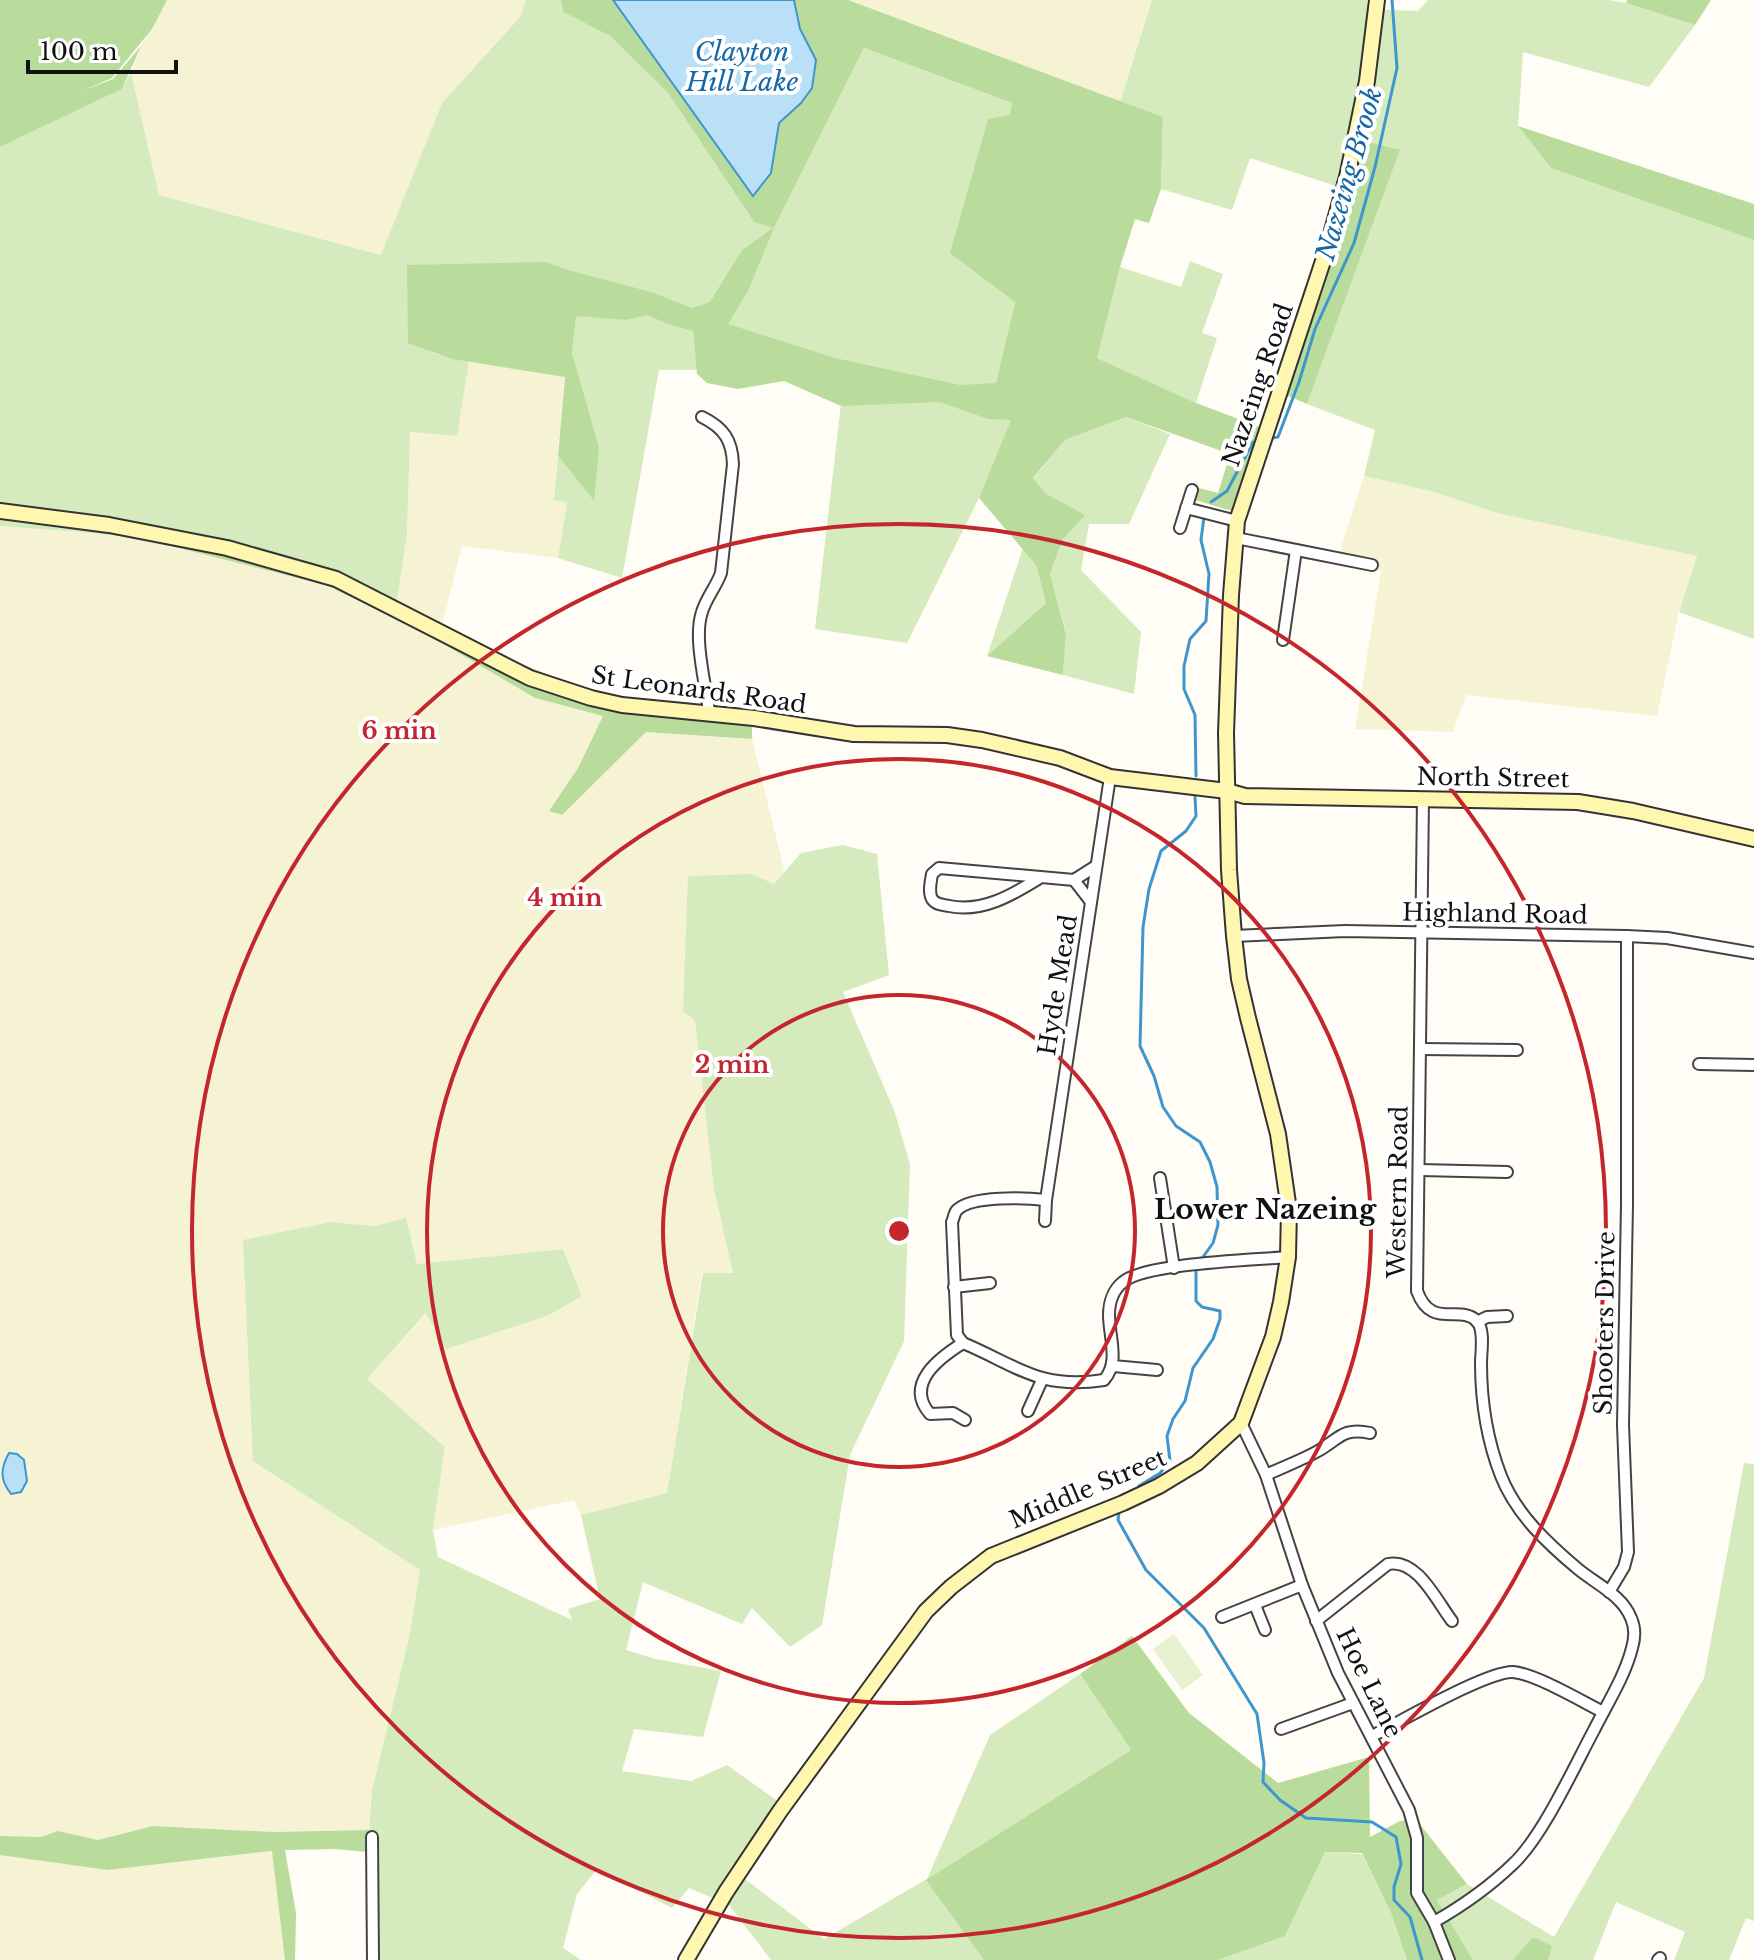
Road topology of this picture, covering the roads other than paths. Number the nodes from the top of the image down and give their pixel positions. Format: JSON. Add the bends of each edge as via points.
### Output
{"nodes":[{"id":1,"x":1377,"y":0,"type":"edge"},
{"id":2,"x":702,"y":417,"type":"dead end"},
{"id":3,"x":1192,"y":490,"type":"dead end"},
{"id":4,"x":1186,"y":508,"type":"junction"},
{"id":5,"x":0,"y":511,"type":"edge"},
{"id":6,"x":1237,"y":521,"type":"junction"},
{"id":7,"x":1180,"y":528,"type":"dead end"},
{"id":8,"x":1236,"y":538,"type":"junction"},
{"id":9,"x":1296,"y":550,"type":"junction"},
{"id":10,"x":1372,"y":565,"type":"dead end"},
{"id":11,"x":1283,"y":640,"type":"dead end"},
{"id":12,"x":709,"y":712,"type":"junction"},
{"id":13,"x":1110,"y":777,"type":"junction"},
{"id":14,"x":1227,"y":791,"type":"junction"},
{"id":15,"x":1423,"y":798,"type":"junction"},
{"id":16,"x":1754,"y":839,"type":"edge"},
{"id":17,"x":1096,"y":866,"type":"junction"},
{"id":18,"x":1038,"y":879,"type":"junction"},
{"id":19,"x":1074,"y":880,"type":"junction"},
{"id":20,"x":1091,"y":902,"type":"junction"},
{"id":21,"x":1421,"y":933,"type":"junction"},
{"id":22,"x":1234,"y":936,"type":"junction"},
{"id":23,"x":1627,"y":936,"type":"junction"},
{"id":24,"x":1754,"y":953,"type":"edge"},
{"id":25,"x":1420,"y":1049,"type":"junction"},
{"id":26,"x":1517,"y":1050,"type":"dead end"},
{"id":27,"x":1699,"y":1064,"type":"dead end"},
{"id":28,"x":1754,"y":1065,"type":"edge"},
{"id":29,"x":1420,"y":1170,"type":"junction"},
{"id":30,"x":1507,"y":1172,"type":"dead end"},
{"id":31,"x":1160,"y":1178,"type":"dead end"},
{"id":32,"x":1046,"y":1200,"type":"junction"},
{"id":33,"x":1045,"y":1221,"type":"dead end"},
{"id":34,"x":1288,"y":1257,"type":"junction"},
{"id":35,"x":1174,"y":1268,"type":"junction"},
{"id":36,"x":990,"y":1283,"type":"dead end"},
{"id":37,"x":954,"y":1287,"type":"junction"},
{"id":38,"x":1507,"y":1316,"type":"dead end"},
{"id":39,"x":1477,"y":1322,"type":"junction"},
{"id":40,"x":963,"y":1343,"type":"junction"},
{"id":41,"x":1113,"y":1366,"type":"junction"},
{"id":42,"x":1157,"y":1370,"type":"dead end"},
{"id":43,"x":1042,"y":1380,"type":"junction"},
{"id":44,"x":1028,"y":1411,"type":"dead end"},
{"id":45,"x":965,"y":1420,"type":"dead end"},
{"id":46,"x":1241,"y":1423,"type":"junction"},
{"id":47,"x":1370,"y":1433,"type":"dead end"},
{"id":48,"x":1266,"y":1475,"type":"junction"},
{"id":49,"x":1302,"y":1585,"type":"junction"},
{"id":50,"x":1609,"y":1592,"type":"junction"},
{"id":51,"x":1255,"y":1605,"type":"junction"},
{"id":52,"x":1222,"y":1617,"type":"dead end"},
{"id":53,"x":1316,"y":1621,"type":"junction"},
{"id":54,"x":1452,"y":1621,"type":"dead end"},
{"id":55,"x":1265,"y":1630,"type":"dead end"},
{"id":56,"x":1353,"y":1703,"type":"junction"},
{"id":57,"x":1603,"y":1712,"type":"junction"},
{"id":58,"x":1281,"y":1729,"type":"dead end"},
{"id":59,"x":1372,"y":1736,"type":"junction"},
{"id":60,"x":372,"y":1837,"type":"dead end"},
{"id":61,"x":1434,"y":1922,"type":"junction"},
{"id":62,"x":373,"y":1960,"type":"edge"},
{"id":63,"x":686,"y":1960,"type":"edge"},
{"id":64,"x":1449,"y":1960,"type":"edge"}],
"edges":[{"from":1,"to":6,"type":"main road","name":"Nazeing Road","via":[[1347,177]]},
{"from":2,"to":12,"type":"street","via":[[727,435],[733,464],[721,573],[699,628]]},
{"from":3,"to":4,"type":"street"},
{"from":4,"to":6,"type":"street"},
{"from":4,"to":7,"type":"street"},
{"from":5,"to":12,"type":"main road","name":"St Leonards Road","via":[[212,545],[322,575],[566,691],[622,705]]},
{"from":6,"to":8,"type":"main road","name":"Nazeing Road"},
{"from":8,"to":9,"type":"street"},
{"from":8,"to":14,"type":"main road","name":"Nazeing Road"},
{"from":9,"to":10,"type":"street"},
{"from":9,"to":11,"type":"street"},
{"from":12,"to":13,"type":"main road","name":"St Leonards Road","via":[[830,731],[982,740],[1060,758]]},
{"from":13,"to":14,"type":"main road","name":"St Leonards Road"},
{"from":13,"to":17,"type":"street","name":"Hyde Mead"},
{"from":14,"to":15,"type":"main road","name":"North Street","via":[[1245,796]]},
{"from":14,"to":22,"type":"main road","name":"Middle Street"},
{"from":15,"to":16,"type":"main road","name":"North Street","via":[[1578,802]]},
{"from":15,"to":21,"type":"street","name":"Western Road"},
{"from":17,"to":19,"type":"street"},
{"from":17,"to":20,"type":"street","name":"Hyde Mead"},
{"from":18,"to":18,"type":"street","via":[[939,868],[932,874],[930,890],[938,904],[967,908],[996,902]]},
{"from":18,"to":19,"type":"street"},
{"from":19,"to":20,"type":"street"},
{"from":20,"to":32,"type":"street","name":"Hyde Mead"},
{"from":21,"to":22,"type":"street","name":"Highland Road"},
{"from":21,"to":23,"type":"street","name":"Highland Road"},
{"from":21,"to":25,"type":"street","name":"Western Road"},
{"from":22,"to":34,"type":"main road","name":"Middle Street","via":[[1239,979],[1285,1173]]},
{"from":23,"to":24,"type":"street","name":"Highland Road"},
{"from":23,"to":50,"type":"street","name":"Shooters Drive","via":[[1623,1425],[1628,1552]]},
{"from":25,"to":26,"type":"street"},
{"from":25,"to":29,"type":"street","name":"Western Road"},
{"from":27,"to":28,"type":"street"},
{"from":29,"to":30,"type":"street"},
{"from":29,"to":39,"type":"street","name":"Western Road","via":[[1421,1303]]},
{"from":31,"to":35,"type":"street"},
{"from":32,"to":33,"type":"street","name":"Hyde Mead"},
{"from":32,"to":37,"type":"street","via":[[1007,1198],[957,1210],[952,1222]]},
{"from":34,"to":35,"type":"street"},
{"from":34,"to":46,"type":"main road","name":"Middle Street","via":[[1273,1337]]},
{"from":35,"to":41,"type":"street","via":[[1133,1275],[1116,1290],[1109,1315]]},
{"from":36,"to":37,"type":"street"},
{"from":37,"to":40,"type":"street","via":[[954,1323]]},
{"from":38,"to":39,"type":"street"},
{"from":39,"to":50,"type":"street","via":[[1486,1427],[1502,1478],[1531,1525]]},
{"from":40,"to":43,"type":"street"},
{"from":40,"to":45,"type":"street","via":[[937,1360],[925,1374],[921,1392],[930,1414],[953,1413]]},
{"from":41,"to":42,"type":"street"},
{"from":41,"to":43,"type":"street","via":[[1104,1380]]},
{"from":43,"to":44,"type":"street"},
{"from":46,"to":48,"type":"street","name":"Hoe Lane"},
{"from":46,"to":63,"type":"main road","name":"Middle Street","via":[[1197,1463],[1159,1486],[991,1556],[926,1611],[780,1811]]},
{"from":47,"to":48,"type":"street","via":[[1340,1435]]},
{"from":48,"to":49,"type":"street","name":"Hoe Lane"},
{"from":49,"to":51,"type":"street"},
{"from":49,"to":53,"type":"street","name":"Hoe Lane"},
{"from":50,"to":57,"type":"street","via":[[1626,1608],[1634,1630],[1628,1661]]},
{"from":51,"to":52,"type":"street"},
{"from":51,"to":55,"type":"street"},
{"from":53,"to":54,"type":"street","via":[[1388,1564],[1399,1562],[1411,1566]]},
{"from":53,"to":56,"type":"street","name":"Hoe Lane"},
{"from":56,"to":58,"type":"street"},
{"from":56,"to":59,"type":"street","name":"Hoe Lane"},
{"from":57,"to":59,"type":"street","via":[[1510,1672],[1486,1678]]},
{"from":57,"to":61,"type":"street","via":[[1524,1851],[1467,1904]]},
{"from":59,"to":61,"type":"street","name":"Hoe Lane","via":[[1409,1810],[1417,1838],[1417,1893]]},
{"from":60,"to":62,"type":"street"},
{"from":61,"to":64,"type":"street","name":"Hoe Lane"}]}
